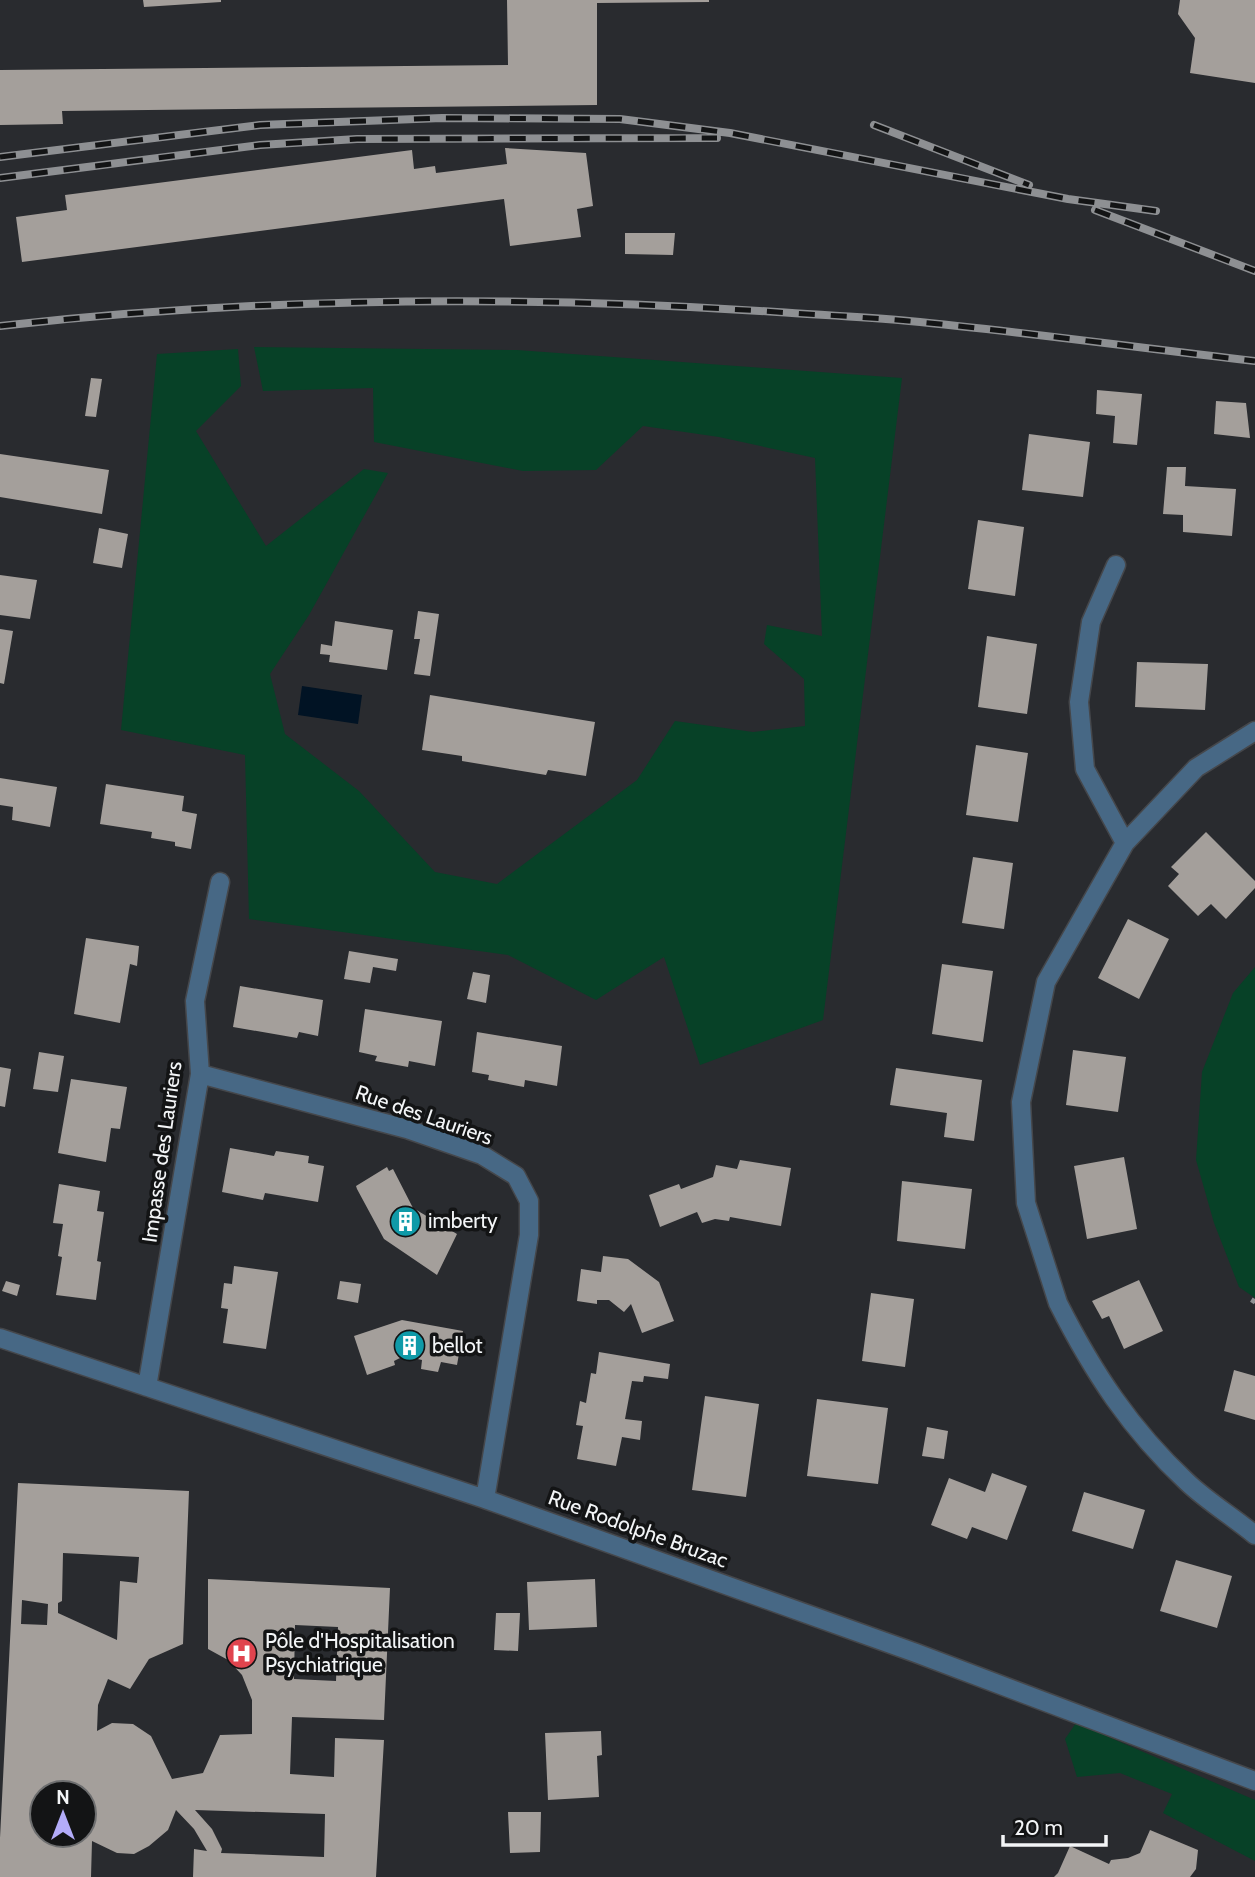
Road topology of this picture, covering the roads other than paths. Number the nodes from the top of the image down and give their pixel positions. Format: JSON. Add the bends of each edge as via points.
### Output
{"nodes":[{"id":1,"x":1116,"y":565,"type":"dead end"},
{"id":2,"x":1255,"y":731,"type":"edge"},
{"id":3,"x":1125,"y":843,"type":"junction"},
{"id":4,"x":220,"y":881,"type":"dead end"},
{"id":5,"x":200,"y":1074,"type":"junction"},
{"id":6,"x":0,"y":1338,"type":"edge"},
{"id":7,"x":148,"y":1387,"type":"junction"},
{"id":8,"x":485,"y":1499,"type":"junction"},
{"id":9,"x":1255,"y":1535,"type":"edge"},
{"id":10,"x":1255,"y":1781,"type":"edge"}],
"edges":[{"from":1,"to":3,"type":"street","via":[[1091,622],[1079,702],[1085,769]]},
{"from":2,"to":3,"type":"street","via":[[1196,768]]},
{"from":3,"to":9,"type":"street","via":[[1046,982],[1021,1101],[1026,1203],[1058,1303],[1098,1377],[1137,1430],[1188,1483]]},
{"from":4,"to":5,"type":"street","name":"Impasse des Lauriers","via":[[195,1001]]},
{"from":5,"to":7,"type":"street","name":"Impasse des Lauriers"},
{"from":5,"to":8,"type":"street","name":"Rue des Lauriers","via":[[407,1129],[481,1155],[516,1176],[529,1202],[529,1235]]},
{"from":6,"to":7,"type":"street","name":"Rue Rodolphe Bruzac"},
{"from":7,"to":8,"type":"street","name":"Rue Rodolphe Bruzac"},
{"from":8,"to":10,"type":"street","name":"Rue Rodolphe Bruzac"}]}
